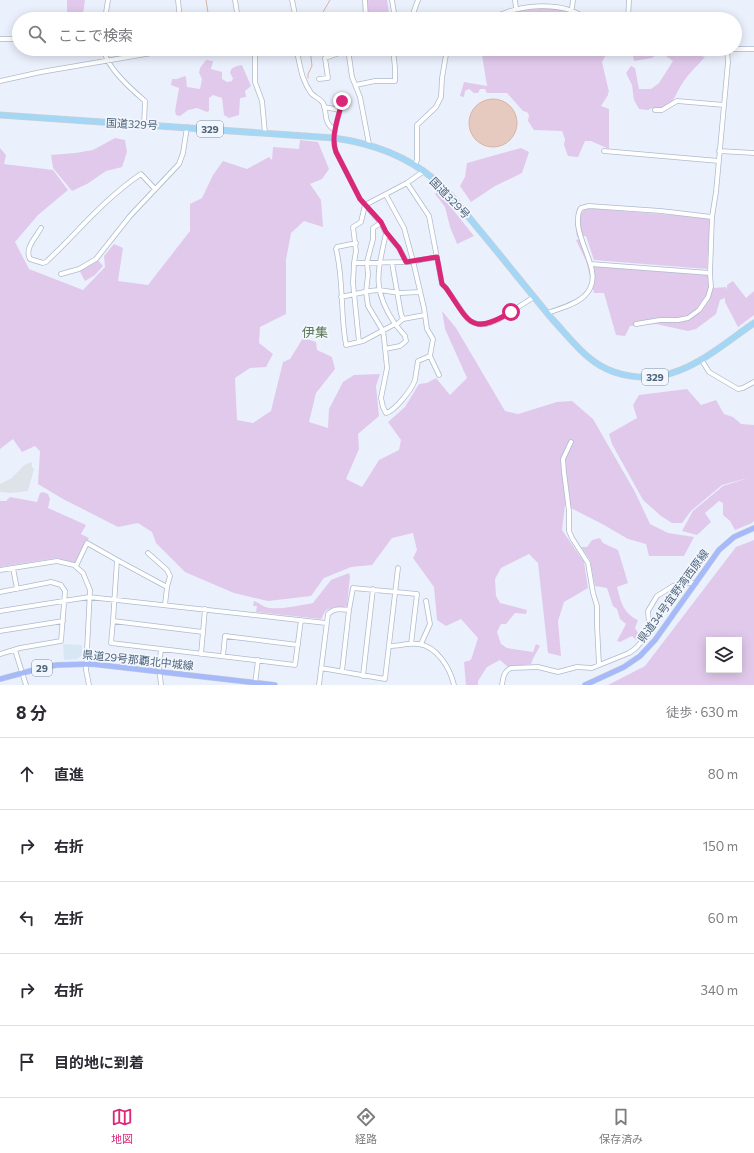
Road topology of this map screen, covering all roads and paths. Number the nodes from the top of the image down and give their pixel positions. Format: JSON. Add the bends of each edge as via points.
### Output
{"nodes":[{"id":1,"x":108,"y":0,"type":"edge"},
{"id":2,"x":178,"y":0,"type":"edge"},
{"id":3,"x":235,"y":0,"type":"edge"},
{"id":4,"x":292,"y":0,"type":"edge"},
{"id":5,"x":365,"y":0,"type":"edge"},
{"id":6,"x":392,"y":0,"type":"edge"},
{"id":7,"x":418,"y":0,"type":"edge"},
{"id":8,"x":515,"y":0,"type":"edge"},
{"id":9,"x":572,"y":0,"type":"edge"},
{"id":10,"x":629,"y":0,"type":"edge"},
{"id":11,"x":516,"y":8,"type":"junction"},
{"id":12,"x":572,"y":8,"type":"junction"},
{"id":13,"x":106,"y":12,"type":"edge"},
{"id":14,"x":179,"y":12,"type":"edge"},
{"id":15,"x":237,"y":12,"type":"edge"},
{"id":16,"x":295,"y":12,"type":"edge"},
{"id":17,"x":366,"y":12,"type":"edge"},
{"id":18,"x":393,"y":12,"type":"edge"},
{"id":19,"x":414,"y":12,"type":"edge"},
{"id":20,"x":507,"y":12,"type":"edge"},
{"id":21,"x":577,"y":12,"type":"edge"},
{"id":22,"x":628,"y":12,"type":"edge"},
{"id":23,"x":0,"y":39,"type":"edge"},
{"id":24,"x":12,"y":39,"type":"edge"},
{"id":25,"x":742,"y":49,"type":"edge"},
{"id":26,"x":754,"y":49,"type":"edge"},
{"id":27,"x":106,"y":56,"type":"edge"},
{"id":28,"x":139,"y":56,"type":"edge"},
{"id":29,"x":255,"y":56,"type":"edge"},
{"id":30,"x":297,"y":56,"type":"edge"},
{"id":31,"x":330,"y":56,"type":"edge"},
{"id":32,"x":349,"y":56,"type":"edge"},
{"id":33,"x":394,"y":56,"type":"edge"},
{"id":34,"x":447,"y":56,"type":"edge"},
{"id":35,"x":728,"y":56,"type":"edge"},
{"id":36,"x":108,"y":60,"type":"junction"},
{"id":37,"x":319,"y":79,"type":"dead end"},
{"id":38,"x":0,"y":81,"type":"edge"},
{"id":39,"x":356,"y":85,"type":"junction"},
{"id":40,"x":342,"y":101,"type":"dead end"},
{"id":41,"x":724,"y":105,"type":"junction"},
{"id":42,"x":324,"y":107,"type":"junction"},
{"id":43,"x":340,"y":110,"type":"junction"},
{"id":44,"x":655,"y":110,"type":"dead end"},
{"id":45,"x":0,"y":115,"type":"edge"},
{"id":46,"x":144,"y":125,"type":"junction"},
{"id":47,"x":187,"y":127,"type":"junction"},
{"id":48,"x":335,"y":130,"type":"junction"},
{"id":49,"x":265,"y":133,"type":"junction"},
{"id":50,"x":334,"y":138,"type":"junction"},
{"id":51,"x":369,"y":144,"type":"junction"},
{"id":52,"x":604,"y":151,"type":"dead end"},
{"id":53,"x":719,"y":152,"type":"junction"},
{"id":54,"x":754,"y":153,"type":"edge"},
{"id":55,"x":718,"y":161,"type":"junction"},
{"id":56,"x":415,"y":166,"type":"junction"},
{"id":57,"x":424,"y":171,"type":"junction"},
{"id":58,"x":407,"y":183,"type":"junction"},
{"id":59,"x":155,"y":189,"type":"junction"},
{"id":60,"x":386,"y":195,"type":"junction"},
{"id":61,"x":365,"y":205,"type":"junction"},
{"id":62,"x":712,"y":217,"type":"junction"},
{"id":63,"x":381,"y":222,"type":"junction"},
{"id":64,"x":41,"y":228,"type":"dead end"},
{"id":65,"x":386,"y":232,"type":"junction"},
{"id":66,"x":356,"y":243,"type":"junction"},
{"id":67,"x":437,"y":257,"type":"junction"},
{"id":68,"x":413,"y":261,"type":"junction"},
{"id":69,"x":367,"y":262,"type":"junction"},
{"id":70,"x":380,"y":262,"type":"junction"},
{"id":71,"x":406,"y":262,"type":"junction"},
{"id":72,"x":354,"y":263,"type":"junction"},
{"id":73,"x":392,"y":263,"type":"junction"},
{"id":74,"x":591,"y":264,"type":"junction"},
{"id":75,"x":710,"y":272,"type":"junction"},
{"id":76,"x":61,"y":274,"type":"dead end"},
{"id":77,"x":379,"y":290,"type":"junction"},
{"id":78,"x":366,"y":292,"type":"junction"},
{"id":79,"x":420,"y":292,"type":"junction"},
{"id":80,"x":397,"y":293,"type":"junction"},
{"id":81,"x":354,"y":295,"type":"junction"},
{"id":82,"x":342,"y":297,"type":"junction"},
{"id":83,"x":534,"y":297,"type":"junction"},
{"id":84,"x":547,"y":313,"type":"junction"},
{"id":85,"x":425,"y":315,"type":"junction"},
{"id":86,"x":403,"y":319,"type":"junction"},
{"id":87,"x":754,"y":323,"type":"edge"},
{"id":88,"x":395,"y":324,"type":"junction"},
{"id":89,"x":636,"y":324,"type":"dead end"},
{"id":90,"x":383,"y":331,"type":"junction"},
{"id":91,"x":359,"y":342,"type":"junction"},
{"id":92,"x":385,"y":349,"type":"junction"},
{"id":93,"x":430,"y":356,"type":"junction"},
{"id":94,"x":701,"y":359,"type":"junction"},
{"id":95,"x":440,"y":375,"type":"dead end"},
{"id":96,"x":754,"y":382,"type":"edge"},
{"id":97,"x":571,"y":442,"type":"dead end"},
{"id":98,"x":754,"y":528,"type":"edge"},
{"id":99,"x":148,"y":553,"type":"dead end"},
{"id":100,"x":117,"y":560,"type":"junction"},
{"id":101,"x":76,"y":566,"type":"junction"},
{"id":102,"x":13,"y":568,"type":"junction"},
{"id":103,"x":398,"y":568,"type":"dead end"},
{"id":104,"x":0,"y":570,"type":"edge"},
{"id":105,"x":696,"y":583,"type":"junction"},
{"id":106,"x":167,"y":587,"type":"junction"},
{"id":107,"x":17,"y":589,"type":"junction"},
{"id":108,"x":373,"y":590,"type":"junction"},
{"id":109,"x":395,"y":591,"type":"junction"},
{"id":110,"x":0,"y":592,"type":"edge"},
{"id":111,"x":89,"y":597,"type":"junction"},
{"id":112,"x":115,"y":599,"type":"junction"},
{"id":113,"x":64,"y":601,"type":"junction"},
{"id":114,"x":426,"y":601,"type":"dead end"},
{"id":115,"x":165,"y":605,"type":"junction"},
{"id":116,"x":206,"y":609,"type":"junction"},
{"id":117,"x":349,"y":610,"type":"junction"},
{"id":118,"x":0,"y":611,"type":"edge"},
{"id":119,"x":301,"y":620,"type":"junction"},
{"id":120,"x":63,"y":621,"type":"junction"},
{"id":121,"x":113,"y":621,"type":"junction"},
{"id":122,"x":326,"y":622,"type":"junction"},
{"id":123,"x":0,"y":631,"type":"edge"},
{"id":124,"x":203,"y":632,"type":"junction"},
{"id":125,"x":411,"y":644,"type":"junction"},
{"id":126,"x":421,"y":644,"type":"junction"},
{"id":127,"x":298,"y":645,"type":"junction"},
{"id":128,"x":389,"y":646,"type":"junction"},
{"id":129,"x":161,"y":649,"type":"junction"},
{"id":130,"x":15,"y":650,"type":"junction"},
{"id":131,"x":0,"y":654,"type":"edge"},
{"id":132,"x":201,"y":654,"type":"junction"},
{"id":133,"x":223,"y":656,"type":"junction"},
{"id":134,"x":258,"y":660,"type":"junction"},
{"id":135,"x":86,"y":664,"type":"junction"},
{"id":136,"x":599,"y":665,"type":"junction"},
{"id":137,"x":321,"y":668,"type":"junction"},
{"id":138,"x":342,"y":671,"type":"junction"},
{"id":139,"x":159,"y":672,"type":"junction"},
{"id":140,"x":22,"y":673,"type":"junction"},
{"id":141,"x":363,"y":676,"type":"junction"},
{"id":142,"x":0,"y":679,"type":"edge"},
{"id":143,"x":255,"y":684,"type":"edge"},
{"id":144,"x":26,"y":685,"type":"edge"},
{"id":145,"x":89,"y":685,"type":"edge"},
{"id":146,"x":161,"y":685,"type":"edge"},
{"id":147,"x":275,"y":685,"type":"edge"},
{"id":148,"x":319,"y":685,"type":"edge"},
{"id":149,"x":454,"y":685,"type":"edge"},
{"id":150,"x":502,"y":685,"type":"edge"},
{"id":151,"x":585,"y":685,"type":"edge"}],
"edges":[{"from":1,"to":13,"type":"street"},
{"from":2,"to":14,"type":"street"},
{"from":3,"to":15,"type":"street"},
{"from":4,"to":16,"type":"street"},
{"from":5,"to":17,"type":"street"},
{"from":6,"to":18,"type":"street"},
{"from":7,"to":19,"type":"street"},
{"from":8,"to":11,"type":"street"},
{"from":9,"to":12,"type":"street"},
{"from":10,"to":22,"type":"street"},
{"from":11,"to":12,"type":"street","via":[[555,5]]},
{"from":11,"to":20,"type":"street"},
{"from":12,"to":21,"type":"street"},
{"from":23,"to":24,"type":"street"},
{"from":25,"to":26,"type":"street"},
{"from":27,"to":36,"type":"street"},
{"from":28,"to":36,"type":"street"},
{"from":29,"to":49,"type":"street","via":[[255,82],[262,101]]},
{"from":30,"to":42,"type":"street","via":[[302,78],[312,93],[322,101]]},
{"from":31,"to":37,"type":"street","via":[[325,58],[328,78]]},
{"from":32,"to":39,"type":"street","via":[[352,77]]},
{"from":33,"to":39,"type":"street","via":[[395,81],[375,81]]},
{"from":34,"to":56,"type":"street","via":[[441,97],[436,107],[417,125]]},
{"from":35,"to":41,"type":"street"},
{"from":36,"to":38,"type":"street"},
{"from":36,"to":46,"type":"street","via":[[125,83],[144,101]]},
{"from":39,"to":51,"type":"street","via":[[364,112]]},
{"from":40,"to":43,"type":"street"},
{"from":41,"to":44,"type":"street","via":[[677,101],[662,110]]},
{"from":41,"to":53,"type":"street"},
{"from":42,"to":43,"type":"street"},
{"from":42,"to":48,"type":"street","via":[[326,121]]},
{"from":43,"to":48,"type":"street"},
{"from":45,"to":46,"type":"highway","name":"国道329号","number":"329"},
{"from":46,"to":47,"type":"highway","name":"国道329号","number":"329"},
{"from":47,"to":49,"type":"highway","name":"国道329号","number":"329"},
{"from":47,"to":59,"type":"street","via":[[179,164]]},
{"from":48,"to":50,"type":"street"},
{"from":49,"to":50,"type":"highway","name":"国道329号","number":"329"},
{"from":50,"to":51,"type":"highway","name":"国道329号","number":"329"},
{"from":50,"to":61,"type":"street","via":[[336,152]]},
{"from":51,"to":56,"type":"highway","name":"国道329号","number":"329"},
{"from":52,"to":55,"type":"street"},
{"from":53,"to":54,"type":"street"},
{"from":53,"to":55,"type":"street"},
{"from":55,"to":62,"type":"street"},
{"from":56,"to":57,"type":"highway","name":"国道329号","number":"329"},
{"from":57,"to":58,"type":"street"},
{"from":57,"to":83,"type":"highway","name":"国道329号","number":"329","via":[[445,189]]},
{"from":58,"to":60,"type":"street"},
{"from":58,"to":67,"type":"street","via":[[429,216]]},
{"from":59,"to":64,"type":"street","via":[[141,174],[124,186],[43,263],[30,259],[28,255],[28,250]]},
{"from":59,"to":76,"type":"street","via":[[96,259],[79,269]]},
{"from":60,"to":61,"type":"street"},
{"from":60,"to":68,"type":"street","via":[[404,228]]},
{"from":61,"to":63,"type":"street"},
{"from":61,"to":66,"type":"street","via":[[361,222],[353,227]]},
{"from":62,"to":74,"type":"street","via":[[661,211],[584,207],[578,214],[579,232]]},
{"from":62,"to":75,"type":"street"},
{"from":63,"to":65,"type":"street"},
{"from":63,"to":69,"type":"street","via":[[373,228]]},
{"from":65,"to":70,"type":"street"},
{"from":65,"to":71,"type":"street"},
{"from":66,"to":72,"type":"street"},
{"from":66,"to":82,"type":"street","via":[[336,249]]},
{"from":67,"to":68,"type":"street"},
{"from":67,"to":83,"type":"street","via":[[442,284],[473,323],[487,324],[498,320]]},
{"from":68,"to":71,"type":"street"},
{"from":68,"to":79,"type":"street"},
{"from":69,"to":70,"type":"street"},
{"from":69,"to":72,"type":"street"},
{"from":69,"to":78,"type":"street"},
{"from":70,"to":73,"type":"street"},
{"from":70,"to":77,"type":"street"},
{"from":71,"to":73,"type":"street"},
{"from":72,"to":81,"type":"street"},
{"from":73,"to":80,"type":"street"},
{"from":74,"to":75,"type":"street"},
{"from":74,"to":84,"type":"street","via":[[592,283],[586,294],[570,306]]},
{"from":75,"to":89,"type":"street","via":[[711,287],[708,297],[694,315],[678,320]]},
{"from":77,"to":78,"type":"street"},
{"from":77,"to":80,"type":"street"},
{"from":77,"to":88,"type":"street"},
{"from":78,"to":81,"type":"street"},
{"from":78,"to":90,"type":"street","via":[[368,306]]},
{"from":79,"to":80,"type":"street"},
{"from":79,"to":85,"type":"street"},
{"from":80,"to":86,"type":"street"},
{"from":81,"to":82,"type":"street"},
{"from":81,"to":91,"type":"street"},
{"from":82,"to":91,"type":"street","via":[[346,345]]},
{"from":83,"to":84,"type":"highway","name":"国道329号","number":"329"},
{"from":84,"to":94,"type":"highway","name":"国道329号","number":"329","via":[[588,356],[602,366],[621,374],[658,376],[676,372]]},
{"from":85,"to":86,"type":"street"},
{"from":85,"to":93,"type":"street","via":[[427,329],[433,339]]},
{"from":86,"to":88,"type":"street"},
{"from":87,"to":94,"type":"highway","name":"国道329号","number":"329"},
{"from":88,"to":90,"type":"street"},
{"from":88,"to":92,"type":"street","via":[[406,341],[400,346]]},
{"from":90,"to":91,"type":"street"},
{"from":90,"to":92,"type":"street"},
{"from":92,"to":93,"type":"street","via":[[387,368],[381,398],[386,413],[403,398],[414,381],[418,360]]},
{"from":93,"to":95,"type":"street"},
{"from":94,"to":96,"type":"street","via":[[709,372],[738,389]]},
{"from":97,"to":136,"type":"street","via":[[564,459],[569,511],[568,531],[588,563],[597,606]]},
{"from":98,"to":105,"type":"main road","name":"県道34号宜野湾西原線","via":[[726,543]]},
{"from":99,"to":106,"type":"street","via":[[167,570],[170,576]]},
{"from":100,"to":101,"type":"street","via":[[87,543]]},
{"from":100,"to":106,"type":"street"},
{"from":100,"to":112,"type":"street"},
{"from":101,"to":102,"type":"street","via":[[57,560]]},
{"from":101,"to":111,"type":"street","via":[[86,578],[90,590]]},
{"from":102,"to":104,"type":"street"},
{"from":102,"to":107,"type":"street"},
{"from":103,"to":109,"type":"street"},
{"from":105,"to":136,"type":"street","via":[[673,586],[657,596],[648,611],[649,629],[643,640],[629,653]]},
{"from":105,"to":151,"type":"main road","name":"県道34号宜野湾西原線","via":[[655,640],[640,656],[624,667]]},
{"from":106,"to":115,"type":"street"},
{"from":107,"to":110,"type":"street"},
{"from":107,"to":113,"type":"street","via":[[55,583],[65,591]]},
{"from":108,"to":109,"type":"street"},
{"from":108,"to":117,"type":"street","via":[[353,588]]},
{"from":108,"to":141,"type":"street"},
{"from":109,"to":125,"type":"street","via":[[417,594]]},
{"from":109,"to":128,"type":"street"},
{"from":111,"to":112,"type":"street"},
{"from":111,"to":113,"type":"street"},
{"from":111,"to":135,"type":"street"},
{"from":112,"to":115,"type":"street"},
{"from":112,"to":121,"type":"street"},
{"from":113,"to":118,"type":"street"},
{"from":113,"to":120,"type":"street"},
{"from":114,"to":126,"type":"street","via":[[430,624]]},
{"from":115,"to":116,"type":"street"},
{"from":116,"to":119,"type":"street"},
{"from":116,"to":124,"type":"street"},
{"from":117,"to":122,"type":"street","via":[[332,610]]},
{"from":117,"to":138,"type":"street"},
{"from":119,"to":122,"type":"street"},
{"from":119,"to":127,"type":"street"},
{"from":120,"to":123,"type":"street"},
{"from":120,"to":130,"type":"street","via":[[61,641]]},
{"from":121,"to":124,"type":"street"},
{"from":121,"to":129,"type":"street","via":[[111,644]]},
{"from":122,"to":137,"type":"street"},
{"from":124,"to":132,"type":"street"},
{"from":125,"to":126,"type":"street"},
{"from":125,"to":128,"type":"street"},
{"from":126,"to":149,"type":"street","via":[[440,657]]},
{"from":127,"to":133,"type":"street","via":[[225,636]]},
{"from":127,"to":134,"type":"street","via":[[295,665]]},
{"from":128,"to":141,"type":"street","via":[[385,680]]},
{"from":129,"to":132,"type":"street"},
{"from":129,"to":139,"type":"street"},
{"from":130,"to":131,"type":"street"},
{"from":130,"to":140,"type":"street"},
{"from":132,"to":133,"type":"street"},
{"from":133,"to":134,"type":"street"},
{"from":134,"to":143,"type":"street"},
{"from":135,"to":139,"type":"main road","name":"県道29号那覇北中城線","number":"29"},
{"from":135,"to":140,"type":"main road","name":"県道29号那覇北中城線","number":"29","via":[[57,665]]},
{"from":135,"to":145,"type":"street"},
{"from":136,"to":150,"type":"street","via":[[558,672],[538,667],[511,668],[504,674]]},
{"from":137,"to":138,"type":"street"},
{"from":137,"to":148,"type":"street"},
{"from":138,"to":141,"type":"street"},
{"from":139,"to":143,"type":"main road","name":"県道29号那覇北中城線","number":"29"},
{"from":139,"to":146,"type":"street"},
{"from":140,"to":142,"type":"main road","name":"県道29号那覇北中城線","number":"29"},
{"from":140,"to":144,"type":"street"},
{"from":143,"to":147,"type":"main road","name":"県道29号那覇北中城線","number":"29"}]}
